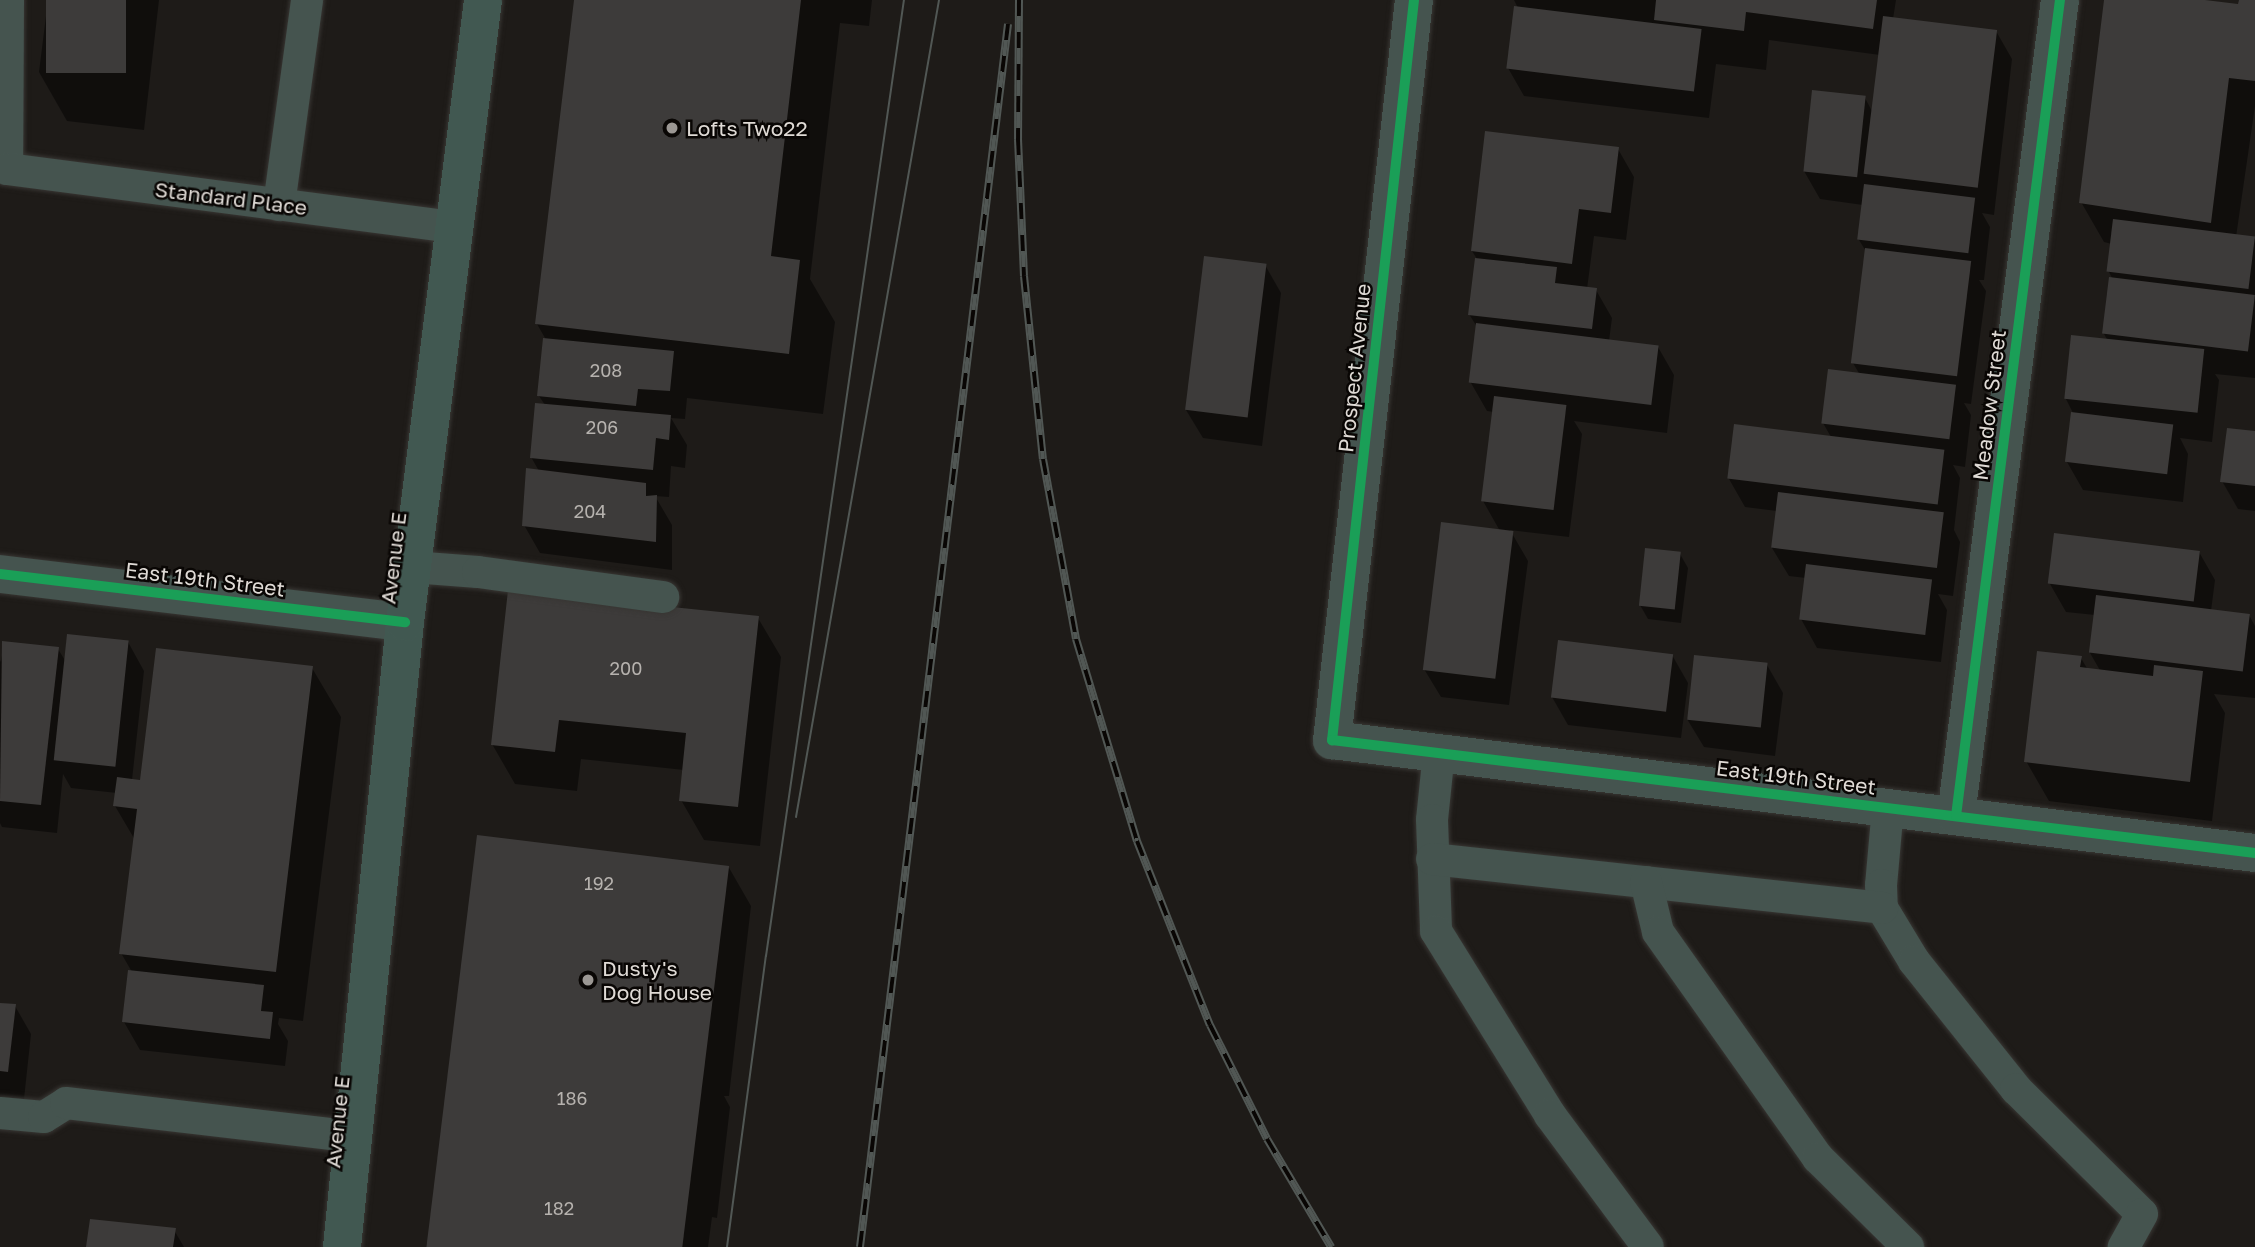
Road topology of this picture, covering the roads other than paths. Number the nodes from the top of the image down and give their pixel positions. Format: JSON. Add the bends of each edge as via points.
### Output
{"nodes":[{"id":1,"x":8,"y":0,"type":"edge"},
{"id":2,"x":307,"y":0,"type":"edge"},
{"id":3,"x":483,"y":0,"type":"edge"},
{"id":4,"x":1414,"y":0,"type":"edge"},
{"id":5,"x":2060,"y":0,"type":"edge"},
{"id":6,"x":279,"y":205,"type":"junction"},
{"id":7,"x":454,"y":226,"type":"junction"},
{"id":8,"x":412,"y":567,"type":"junction"},
{"id":9,"x":0,"y":574,"type":"edge"},
{"id":10,"x":663,"y":597,"type":"dead end"},
{"id":11,"x":405,"y":622,"type":"junction"},
{"id":12,"x":1332,"y":740,"type":"joint"},
{"id":13,"x":1439,"y":752,"type":"junction"},
{"id":14,"x":1888,"y":807,"type":"junction"},
{"id":15,"x":1956,"y":816,"type":"junction"},
{"id":16,"x":2255,"y":853,"type":"edge"},
{"id":17,"x":1432,"y":859,"type":"junction"},
{"id":18,"x":1646,"y":882,"type":"junction"},
{"id":19,"x":1882,"y":908,"type":"junction"},
{"id":20,"x":0,"y":1113,"type":"edge"},
{"id":21,"x":355,"y":1137,"type":"junction"},
{"id":22,"x":342,"y":1247,"type":"edge"},
{"id":23,"x":1648,"y":1247,"type":"edge"},
{"id":24,"x":1908,"y":1247,"type":"edge"},
{"id":25,"x":2124,"y":1247,"type":"edge"}],
"edges":[{"from":1,"to":6,"type":"lane","name":"Standard Place","via":[[7,169]]},
{"from":2,"to":6,"type":"lane"},
{"from":3,"to":7,"type":"main road","name":"Avenue E"},
{"from":4,"to":12,"type":"street","name":"Prospect Avenue"},
{"from":5,"to":15,"type":"street","name":"Meadow Street"},
{"from":6,"to":7,"type":"lane","name":"Standard Place"},
{"from":7,"to":8,"type":"main road","name":"Avenue E"},
{"from":8,"to":10,"type":"lane"},
{"from":8,"to":11,"type":"main road","name":"Avenue E"},
{"from":9,"to":11,"type":"street","name":"East 19th Street"},
{"from":11,"to":21,"type":"main road","name":"Avenue E"},
{"from":12,"to":13,"type":"street","name":"East 19th Street"},
{"from":13,"to":14,"type":"street","name":"East 19th Street"},
{"from":13,"to":17,"type":"lane"},
{"from":14,"to":15,"type":"street","name":"East 19th Street"},
{"from":14,"to":19,"type":"lane"},
{"from":15,"to":16,"type":"street","name":"East 19th Street"},
{"from":17,"to":18,"type":"lane"},
{"from":17,"to":23,"type":"lane","via":[[1436,931],[1550,1115]]},
{"from":18,"to":19,"type":"lane"},
{"from":18,"to":24,"type":"lane","via":[[1658,932],[1810,1147]]},
{"from":19,"to":25,"type":"lane","via":[[1914,961],[2016,1089],[2142,1214]]},
{"from":20,"to":21,"type":"lane","via":[[44,1117],[66,1104]]},
{"from":21,"to":22,"type":"main road","name":"Avenue E"}]}
